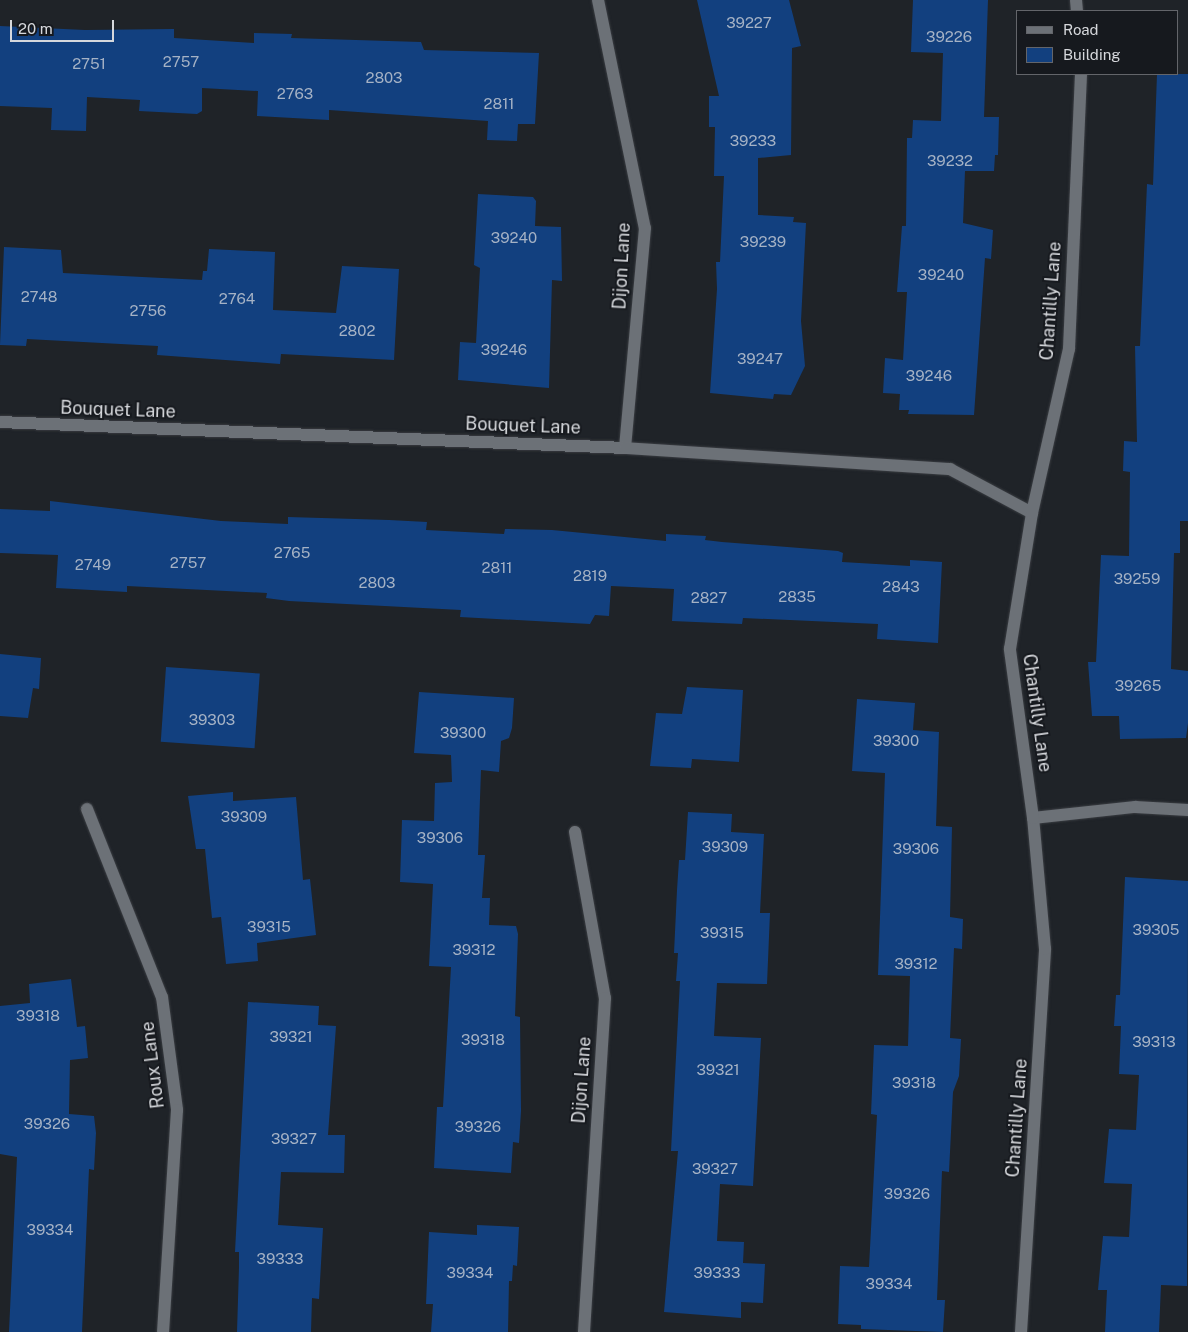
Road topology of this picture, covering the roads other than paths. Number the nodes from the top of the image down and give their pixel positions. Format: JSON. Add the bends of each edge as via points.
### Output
{"nodes":[{"id":1,"x":598,"y":0,"type":"edge"},
{"id":2,"x":1081,"y":75,"type":"edge"},
{"id":3,"x":0,"y":422,"type":"edge"},
{"id":4,"x":625,"y":448,"type":"junction"},
{"id":5,"x":1032,"y":514,"type":"junction"},
{"id":6,"x":87,"y":809,"type":"dead end"},
{"id":7,"x":1188,"y":810,"type":"edge"},
{"id":8,"x":1033,"y":818,"type":"junction"},
{"id":9,"x":575,"y":832,"type":"dead end"},
{"id":10,"x":163,"y":1332,"type":"edge"},
{"id":11,"x":584,"y":1332,"type":"edge"},
{"id":12,"x":1021,"y":1332,"type":"edge"}],
"edges":[{"from":1,"to":4,"type":"street","name":"Dijon Lane","via":[[645,228]]},
{"from":2,"to":5,"type":"street","name":"Chantilly Lane","via":[[1069,350]]},
{"from":3,"to":4,"type":"street","name":"Bouquet Lane"},
{"from":4,"to":5,"type":"street","name":"Bouquet Lane","via":[[950,469]]},
{"from":5,"to":8,"type":"street","name":"Chantilly Lane","via":[[1010,649]]},
{"from":6,"to":10,"type":"street","name":"Roux Lane","via":[[162,997],[177,1110]]},
{"from":7,"to":8,"type":"street","via":[[1135,807]]},
{"from":8,"to":12,"type":"street","name":"Chantilly Lane","via":[[1045,949]]},
{"from":9,"to":11,"type":"street","name":"Dijon Lane","via":[[605,998]]}]}
